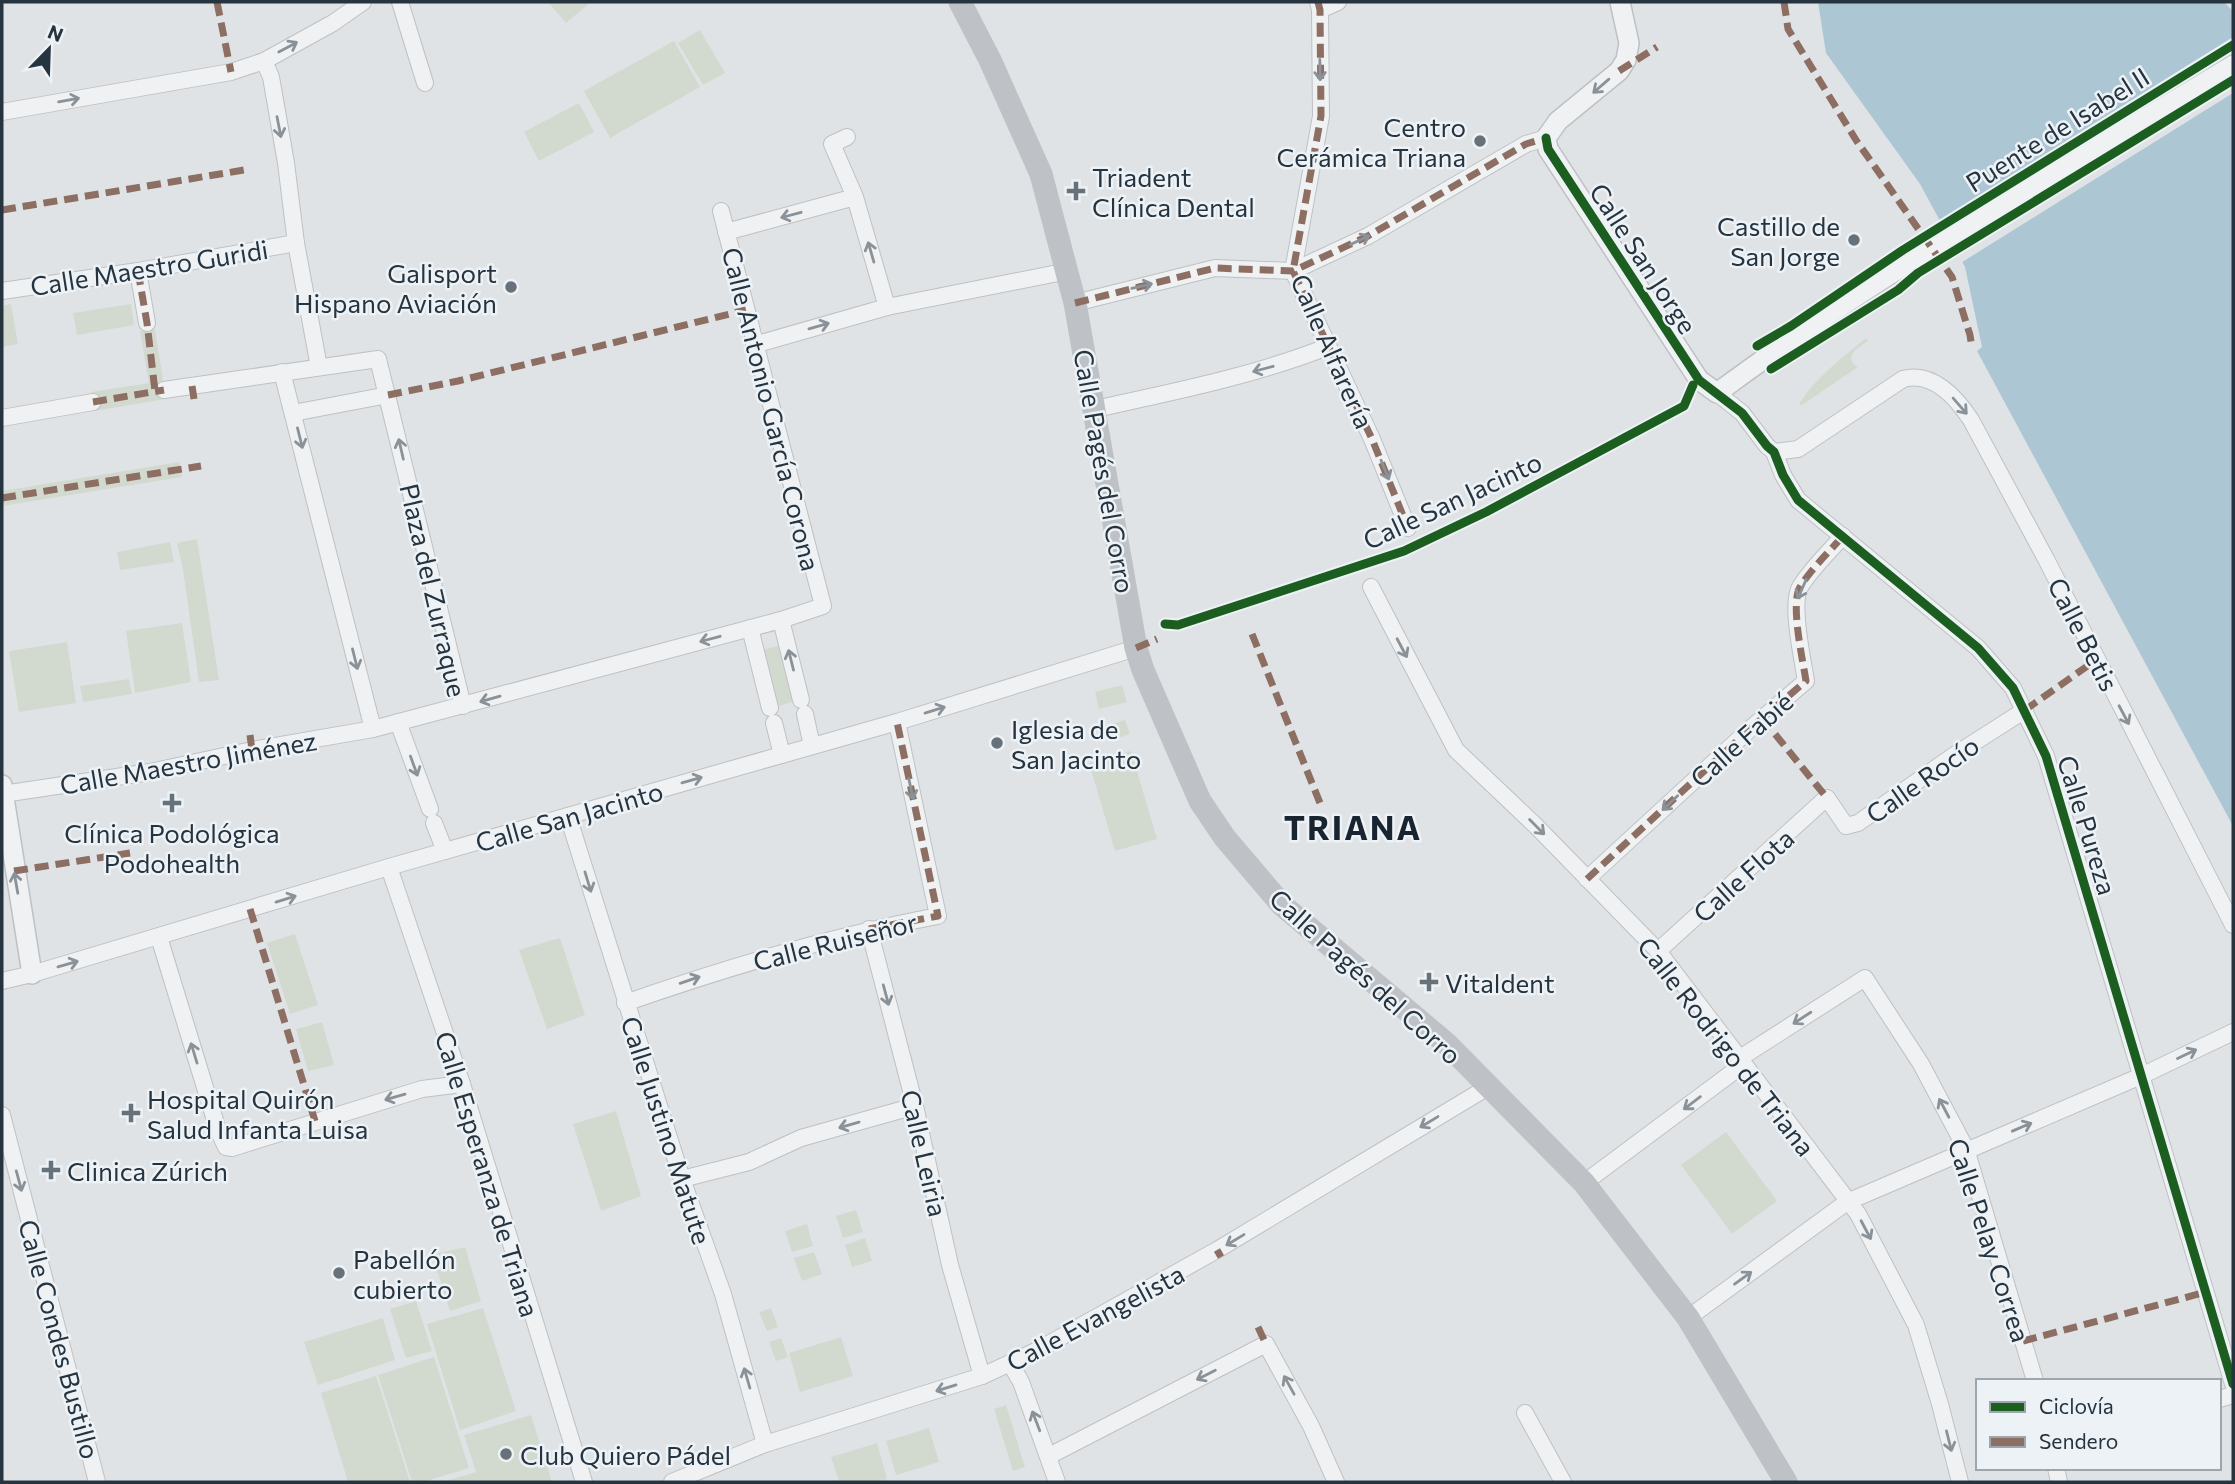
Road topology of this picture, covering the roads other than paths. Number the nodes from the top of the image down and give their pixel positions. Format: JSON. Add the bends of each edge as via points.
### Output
{"nodes":[{"id":1,"x":363,"y":2,"type":"edge"},
{"id":2,"x":400,"y":2,"type":"edge"},
{"id":3,"x":960,"y":2,"type":"edge"},
{"id":4,"x":1338,"y":2,"type":"edge"},
{"id":5,"x":1619,"y":2,"type":"edge"},
{"id":6,"x":1319,"y":6,"type":"edge"},
{"id":7,"x":264,"y":61,"type":"junction"},
{"id":8,"x":2233,"y":65,"type":"edge"},
{"id":9,"x":425,"y":83,"type":"dead end"},
{"id":10,"x":2,"y":112,"type":"edge"},
{"id":11,"x":848,"y":137,"type":"dead end"},
{"id":12,"x":1546,"y":138,"type":"junction"},
{"id":13,"x":855,"y":197,"type":"junction"},
{"id":14,"x":721,"y":211,"type":"dead end"},
{"id":15,"x":726,"y":232,"type":"junction"},
{"id":16,"x":296,"y":243,"type":"junction"},
{"id":17,"x":138,"y":271,"type":"junction"},
{"id":18,"x":1068,"y":271,"type":"junction"},
{"id":19,"x":1293,"y":271,"type":"junction"},
{"id":20,"x":2,"y":291,"type":"edge"},
{"id":21,"x":1076,"y":303,"type":"junction"},
{"id":22,"x":887,"y":307,"type":"junction"},
{"id":23,"x":146,"y":323,"type":"dead end"},
{"id":24,"x":754,"y":345,"type":"junction"},
{"id":25,"x":1327,"y":347,"type":"junction"},
{"id":26,"x":318,"y":367,"type":"junction"},
{"id":27,"x":282,"y":372,"type":"junction"},
{"id":28,"x":164,"y":390,"type":"dead end"},
{"id":29,"x":1717,"y":393,"type":"junction"},
{"id":30,"x":388,"y":394,"type":"junction"},
{"id":31,"x":93,"y":402,"type":"dead end"},
{"id":32,"x":1095,"y":409,"type":"junction"},
{"id":33,"x":293,"y":413,"type":"junction"},
{"id":34,"x":2,"y":418,"type":"edge"},
{"id":35,"x":1774,"y":452,"type":"junction"},
{"id":36,"x":1408,"y":528,"type":"dead end"},
{"id":37,"x":1843,"y":536,"type":"junction"},
{"id":38,"x":1371,"y":587,"type":"dead end"},
{"id":39,"x":781,"y":620,"type":"junction"},
{"id":40,"x":750,"y":628,"type":"junction"},
{"id":41,"x":1136,"y":648,"type":"junction"},
{"id":42,"x":463,"y":706,"type":"junction"},
{"id":43,"x":2025,"y":710,"type":"junction"},
{"id":44,"x":398,"y":722,"type":"junction"},
{"id":45,"x":897,"y":722,"type":"junction"},
{"id":46,"x":373,"y":729,"type":"junction"},
{"id":47,"x":813,"y":746,"type":"junction"},
{"id":48,"x":782,"y":755,"type":"junction"},
{"id":49,"x":3,"y":789,"type":"edge"},
{"id":50,"x":1828,"y":798,"type":"joint"},
{"id":51,"x":568,"y":816,"type":"junction"},
{"id":52,"x":445,"y":851,"type":"junction"},
{"id":53,"x":389,"y":867,"type":"junction"},
{"id":54,"x":1587,"y":879,"type":"junction"},
{"id":55,"x":2233,"y":925,"type":"edge"},
{"id":56,"x":869,"y":929,"type":"junction"},
{"id":57,"x":159,"y":937,"type":"junction"},
{"id":58,"x":1658,"y":951,"type":"junction"},
{"id":59,"x":32,"y":974,"type":"junction"},
{"id":60,"x":2,"y":981,"type":"edge"},
{"id":61,"x":625,"y":1003,"type":"junction"},
{"id":62,"x":2233,"y":1032,"type":"edge"},
{"id":63,"x":1740,"y":1058,"type":"junction"},
{"id":64,"x":2141,"y":1076,"type":"junction"},
{"id":65,"x":462,"y":1084,"type":"junction"},
{"id":66,"x":1488,"y":1087,"type":"junction"},
{"id":67,"x":915,"y":1106,"type":"junction"},
{"id":68,"x":2,"y":1115,"type":"edge"},
{"id":69,"x":1966,"y":1149,"type":"junction"},
{"id":70,"x":682,"y":1179,"type":"junction"},
{"id":71,"x":1584,"y":1183,"type":"junction"},
{"id":72,"x":1847,"y":1202,"type":"junction"},
{"id":73,"x":1688,"y":1318,"type":"junction"},
{"id":74,"x":1010,"y":1363,"type":"junction"},
{"id":75,"x":2232,"y":1375,"type":"edge"},
{"id":76,"x":982,"y":1376,"type":"junction"},
{"id":77,"x":2034,"y":1379,"type":"edge"},
{"id":78,"x":1525,"y":1413,"type":"dead end"},
{"id":79,"x":765,"y":1444,"type":"junction"},
{"id":80,"x":1049,"y":1456,"type":"junction"},
{"id":81,"x":97,"y":1482,"type":"edge"},
{"id":82,"x":584,"y":1482,"type":"edge"},
{"id":83,"x":672,"y":1482,"type":"edge"},
{"id":84,"x":1057,"y":1482,"type":"edge"},
{"id":85,"x":1336,"y":1482,"type":"edge"},
{"id":86,"x":1563,"y":1482,"type":"edge"},
{"id":87,"x":1786,"y":1482,"type":"edge"},
{"id":88,"x":1960,"y":1482,"type":"edge"}],
"edges":[{"from":7,"to":1,"type":"street","one_way":true},
{"from":2,"to":9,"type":"street"},
{"from":3,"to":18,"type":"main road","name":"Calle Pagés del Corro","via":[[1041,174]]},
{"from":4,"to":6,"type":"street"},
{"from":5,"to":12,"type":"street","one_way":true,"via":[[1629,43],[1626,60],[1619,71],[1558,121]]},
{"from":6,"to":19,"type":"street","name":"Calle Alfarería","one_way":true,"via":[[1321,116]]},
{"from":10,"to":7,"type":"street","one_way":true,"via":[[231,72]]},
{"from":7,"to":16,"type":"street","one_way":true,"via":[[271,77]]},
{"from":8,"to":29,"type":"street","name":"Puente de Isabel II","via":[[1910,261]]},
{"from":11,"to":13,"type":"street","via":[[832,144]]},
{"from":19,"to":12,"type":"street","one_way":true,"via":[[1368,236],[1526,144]]},
{"from":12,"to":29,"type":"street","name":"Calle San Jorge","via":[[1548,149],[1596,225],[1699,380]]},
{"from":13,"to":15,"type":"street","one_way":true},
{"from":22,"to":13,"type":"street","one_way":true},
{"from":14,"to":15,"type":"street","name":"Calle Antonio García Corona"},
{"from":15,"to":24,"type":"street","name":"Calle Antonio García Corona"},
{"from":16,"to":17,"type":"street","name":"Calle Maestro Guridi"},
{"from":16,"to":26,"type":"street"},
{"from":17,"to":20,"type":"street","name":"Calle Maestro Guridi"},
{"from":17,"to":23,"type":"street"},
{"from":18,"to":21,"type":"main road","name":"Calle Pagés del Corro"},
{"from":18,"to":22,"type":"street"},
{"from":21,"to":19,"type":"street","one_way":true,"via":[[1215,268]]},
{"from":19,"to":25,"type":"street","name":"Calle Alfarería"},
{"from":21,"to":32,"type":"main road","name":"Calle Pagés del Corro"},
{"from":24,"to":22,"type":"street","one_way":true},
{"from":24,"to":39,"type":"street","name":"Calle Antonio García Corona","via":[[823,606]]},
{"from":25,"to":32,"type":"street","one_way":true,"via":[[1180,391]]},
{"from":25,"to":36,"type":"street","name":"Calle Alfarería","one_way":true},
{"from":26,"to":27,"type":"street"},
{"from":26,"to":30,"type":"street","name":"Plaza del Zurraque","via":[[378,359]]},
{"from":27,"to":28,"type":"street"},
{"from":27,"to":33,"type":"street"},
{"from":29,"to":35,"type":"street","name":"Calle Pureza"},
{"from":30,"to":33,"type":"street"},
{"from":42,"to":30,"type":"street","name":"Plaza del Zurraque","one_way":true},
{"from":31,"to":34,"type":"street"},
{"from":32,"to":41,"type":"main road","name":"Calle Pagés del Corro"},
{"from":33,"to":46,"type":"street","one_way":true},
{"from":35,"to":37,"type":"street","name":"Calle Pureza","via":[[1798,500]]},
{"from":35,"to":55,"type":"street","name":"Calle Betis","one_way":true,"via":[[1808,444],[1903,379],[1924,378],[1962,406],[2046,559]]},
{"from":37,"to":43,"type":"street","name":"Calle Pureza","via":[[1978,648]]},
{"from":37,"to":54,"type":"street","name":"Calle Fabié","one_way":true,"via":[[1797,593],[1806,681]]},
{"from":38,"to":54,"type":"street","name":"Calle Rodrigo de Triana","one_way":true,"via":[[1456,750]]},
{"from":39,"to":40,"type":"street"},
{"from":47,"to":39,"type":"street","one_way":true},
{"from":40,"to":42,"type":"street","one_way":true},
{"from":40,"to":48,"type":"street"},
{"from":45,"to":41,"type":"street","name":"Calle San Jacinto","one_way":true},
{"from":41,"to":66,"type":"main road","name":"Calle Pagés del Corro","via":[[1200,801],[1224,838],[1282,905],[1447,1044]]},
{"from":42,"to":44,"type":"street","name":"Plaza del Zurraque"},
{"from":43,"to":50,"type":"street","name":"Calle Rocío","via":[[1858,823],[1846,826]]},
{"from":43,"to":64,"type":"street","name":"Calle Pureza","via":[[2046,756]]},
{"from":44,"to":46,"type":"street","name":"Plaza del Zurraque"},
{"from":44,"to":52,"type":"street","one_way":true},
{"from":45,"to":47,"type":"street","name":"Calle San Jacinto"},
{"from":45,"to":56,"type":"street","name":"Calle Ruiseñor","one_way":true,"via":[[938,916]]},
{"from":46,"to":49,"type":"street","name":"Calle Maestro Jiménez","via":[[150,772]]},
{"from":47,"to":48,"type":"street","name":"Calle San Jacinto"},
{"from":51,"to":48,"type":"street","name":"Calle San Jacinto","one_way":true},
{"from":59,"to":49,"type":"street","one_way":true},
{"from":50,"to":58,"type":"street","name":"Calle Flota"},
{"from":51,"to":52,"type":"street","name":"Calle San Jacinto"},
{"from":51,"to":61,"type":"street","name":"Calle Justino Matute","one_way":true},
{"from":52,"to":53,"type":"street","name":"Calle San Jacinto"},
{"from":57,"to":53,"type":"street","name":"Calle San Jacinto","one_way":true},
{"from":53,"to":65,"type":"street","name":"Calle Esperanza de Triana"},
{"from":54,"to":58,"type":"street","name":"Calle Rodrigo de Triana"},
{"from":61,"to":56,"type":"street","name":"Calle Ruiseñor","one_way":true,"via":[[713,972]]},
{"from":56,"to":67,"type":"street","name":"Calle Leiria","one_way":true},
{"from":59,"to":57,"type":"street","name":"Calle San Jacinto","one_way":true},
{"from":65,"to":57,"type":"street","one_way":true,"via":[[422,1089],[226,1147]]},
{"from":58,"to":63,"type":"street","name":"Calle Rodrigo de Triana"},
{"from":59,"to":60,"type":"street","name":"Calle San Jacinto"},
{"from":61,"to":70,"type":"street","name":"Calle Justino Matute"},
{"from":64,"to":62,"type":"street","one_way":true},
{"from":69,"to":63,"type":"street","name":"Calle Pelay Correa","one_way":true,"via":[[1921,1064],[1865,978]]},
{"from":63,"to":71,"type":"street","one_way":true,"via":[[1737,1069]]},
{"from":63,"to":72,"type":"street","name":"Calle Rodrigo de Triana"},
{"from":69,"to":64,"type":"street","one_way":true},
{"from":64,"to":75,"type":"street","name":"Calle Pureza"},
{"from":65,"to":82,"type":"street","name":"Calle Esperanza de Triana"},
{"from":66,"to":71,"type":"main road","name":"Calle Pagés del Corro"},
{"from":66,"to":74,"type":"street","name":"Calle Evangelista","one_way":true,"via":[[1217,1250]]},
{"from":67,"to":70,"type":"street","one_way":true,"via":[[801,1138],[749,1162]]},
{"from":67,"to":76,"type":"street","name":"Calle Leiria","via":[[950,1265]]},
{"from":68,"to":81,"type":"street","name":"Calle Condes Bustillo","one_way":true},
{"from":69,"to":72,"type":"street"},
{"from":69,"to":77,"type":"street","name":"Calle Pelay Correa"},
{"from":79,"to":70,"type":"street","name":"Calle Justino Matute","one_way":true,"via":[[723,1294]]},
{"from":71,"to":73,"type":"main road","name":"Calle Pagés del Corro"},
{"from":73,"to":72,"type":"street","one_way":true},
{"from":72,"to":88,"type":"street","name":"Calle Rodrigo de Triana","one_way":true,"via":[[1858,1214],[1916,1325]]},
{"from":73,"to":87,"type":"main road","name":"Calle Pagés del Corro"},
{"from":74,"to":76,"type":"street","name":"Calle Evangelista"},
{"from":80,"to":74,"type":"street","one_way":true},
{"from":76,"to":79,"type":"street","name":"Calle Evangelista","one_way":true},
{"from":78,"to":86,"type":"street"},
{"from":79,"to":83,"type":"street","name":"Calle Evangelista"},
{"from":80,"to":84,"type":"street"},
{"from":85,"to":80,"type":"street","one_way":true,"via":[[1266,1344]]}]}
